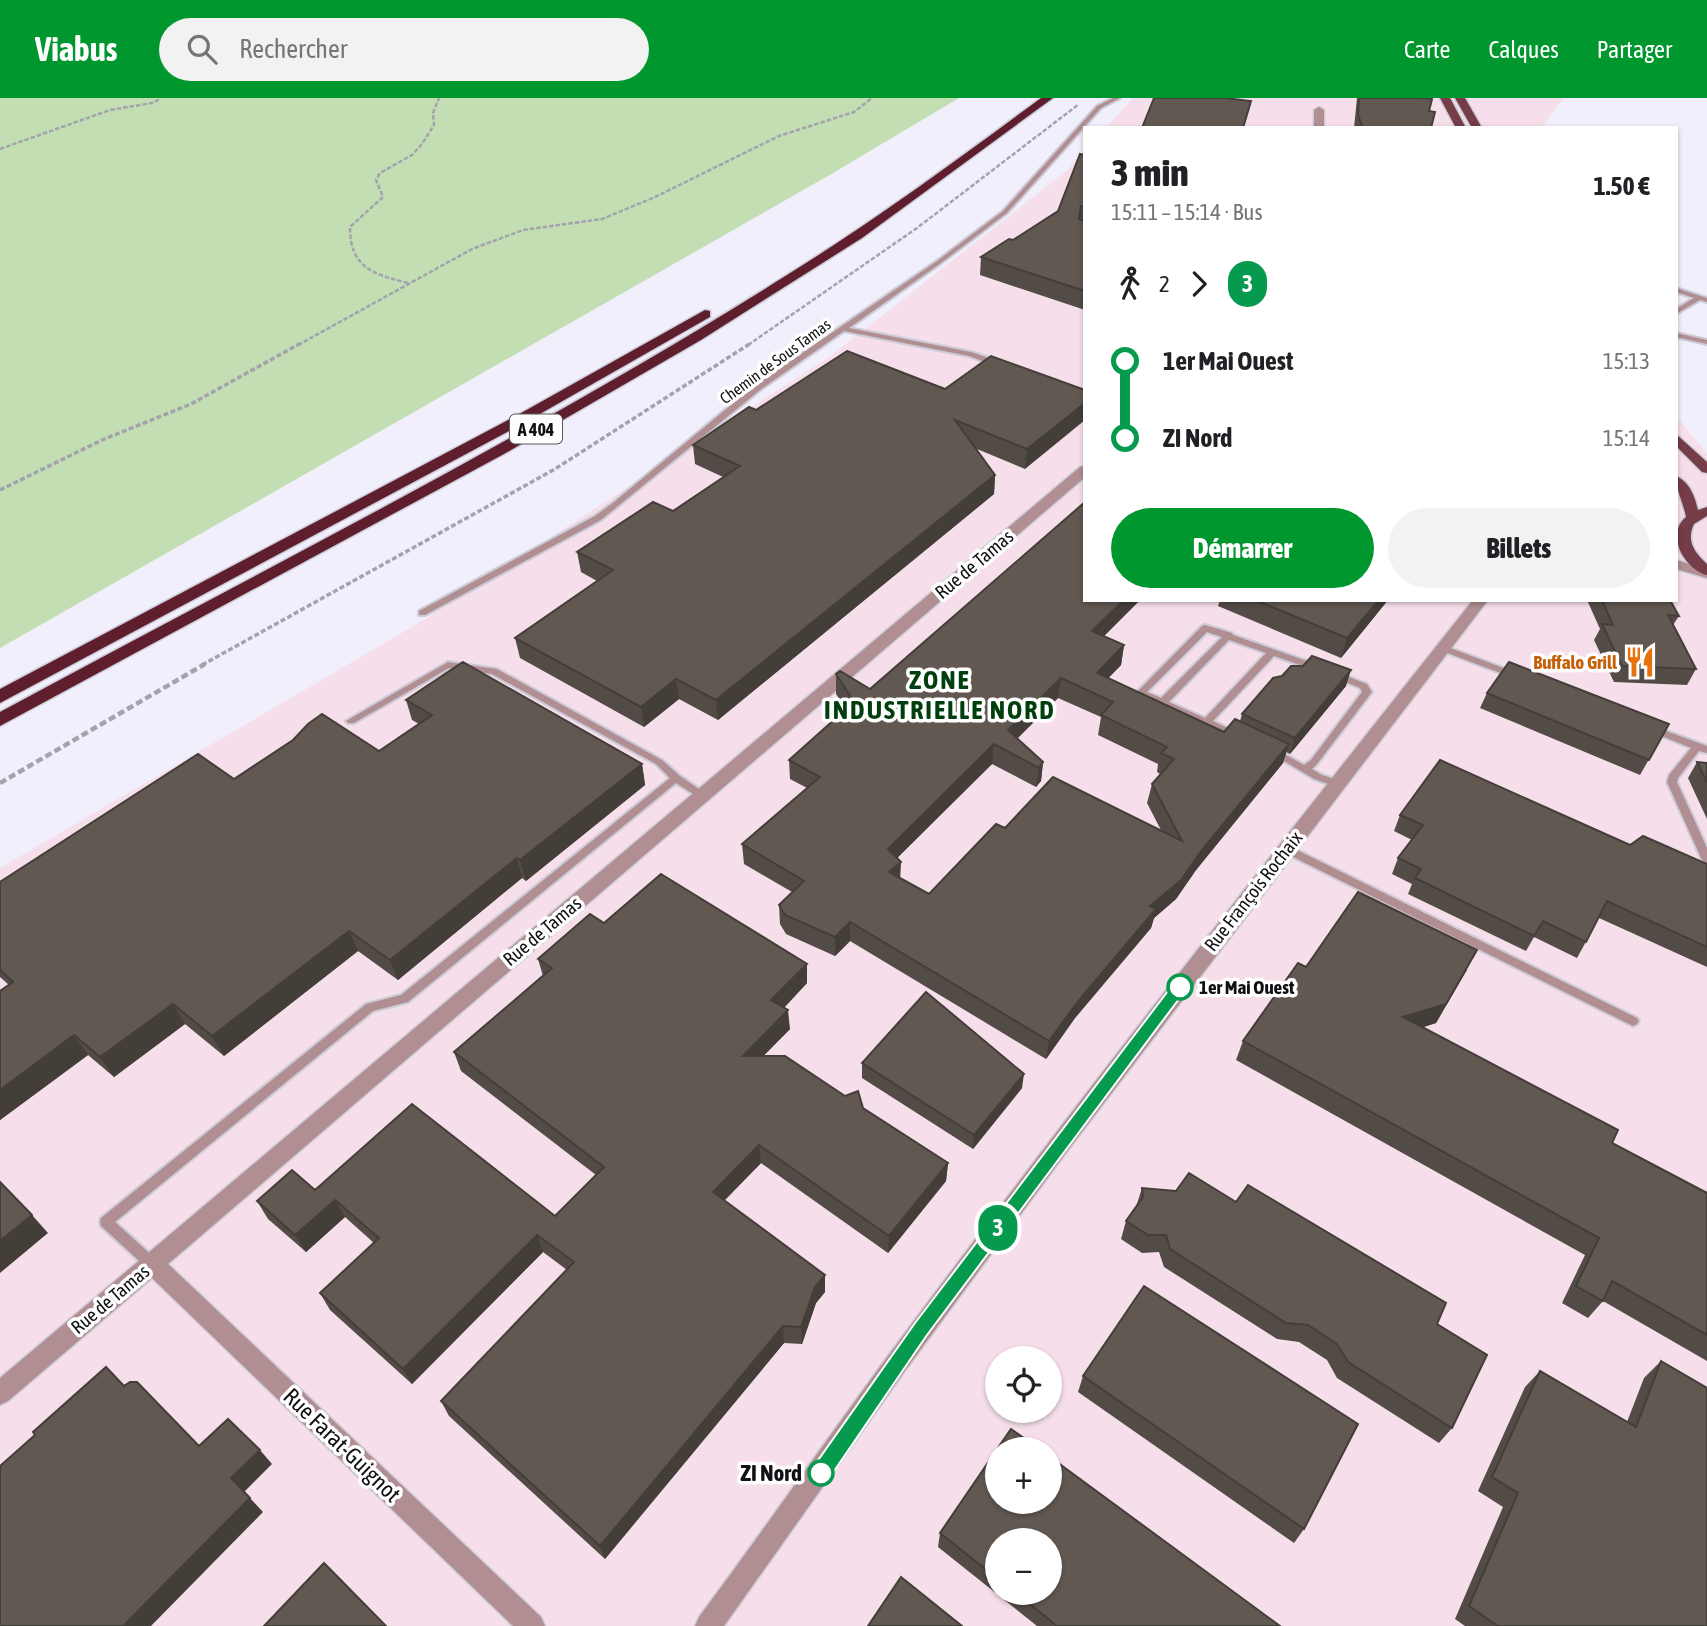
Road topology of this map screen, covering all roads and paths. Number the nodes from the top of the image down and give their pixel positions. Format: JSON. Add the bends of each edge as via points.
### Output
{"nodes":[{"id":1,"x":156,"y":98,"type":"edge"},
{"id":2,"x":439,"y":98,"type":"edge"},
{"id":3,"x":872,"y":98,"type":"edge"},
{"id":4,"x":1026,"y":98,"type":"edge"},
{"id":5,"x":1048,"y":98,"type":"edge"},
{"id":6,"x":1117,"y":98,"type":"edge"},
{"id":7,"x":1445,"y":98,"type":"edge"},
{"id":8,"x":1460,"y":98,"type":"edge"},
{"id":9,"x":1085,"y":99,"type":"edge"},
{"id":10,"x":1319,"y":110,"type":"dead end"},
{"id":11,"x":1319,"y":126,"type":"edge"},
{"id":12,"x":1460,"y":126,"type":"edge"},
{"id":13,"x":1476,"y":126,"type":"edge"},
{"id":14,"x":0,"y":149,"type":"edge"},
{"id":15,"x":408,"y":284,"type":"junction"},
{"id":16,"x":1678,"y":291,"type":"edge"},
{"id":17,"x":1698,"y":298,"type":"junction"},
{"id":18,"x":1707,"y":300,"type":"edge"},
{"id":19,"x":1678,"y":311,"type":"edge"},
{"id":20,"x":845,"y":329,"type":"junction"},
{"id":21,"x":1678,"y":335,"type":"edge"},
{"id":22,"x":1707,"y":342,"type":"edge"},
{"id":23,"x":1009,"y":368,"type":"edge"},
{"id":24,"x":1678,"y":440,"type":"edge"},
{"id":25,"x":1707,"y":470,"type":"edge"},
{"id":26,"x":1083,"y":472,"type":"edge"},
{"id":27,"x":1678,"y":482,"type":"edge"},
{"id":28,"x":0,"y":490,"type":"edge"},
{"id":29,"x":1707,"y":511,"type":"edge"},
{"id":30,"x":1685,"y":524,"type":"edge"},
{"id":31,"x":1678,"y":565,"type":"edge"},
{"id":32,"x":1707,"y":572,"type":"edge"},
{"id":33,"x":1480,"y":602,"type":"edge"},
{"id":34,"x":422,"y":613,"type":"dead end"},
{"id":35,"x":1229,"y":635,"type":"junction"},
{"id":36,"x":1445,"y":649,"type":"junction"},
{"id":37,"x":1273,"y":651,"type":"junction"},
{"id":38,"x":1521,"y":678,"type":"edge"},
{"id":39,"x":0,"y":697,"type":"edge"},
{"id":40,"x":1162,"y":703,"type":"junction"},
{"id":41,"x":0,"y":720,"type":"edge"},
{"id":42,"x":351,"y":721,"type":"dead end"},
{"id":43,"x":1207,"y":722,"type":"junction"},
{"id":44,"x":1635,"y":722,"type":"edge"},
{"id":45,"x":1244,"y":739,"type":"edge"},
{"id":46,"x":1702,"y":748,"type":"edge"},
{"id":47,"x":1269,"y":750,"type":"edge"},
{"id":48,"x":1305,"y":769,"type":"junction"},
{"id":49,"x":676,"y":778,"type":"junction"},
{"id":50,"x":0,"y":783,"type":"edge"},
{"id":51,"x":1337,"y":783,"type":"junction"},
{"id":52,"x":703,"y":795,"type":"junction"},
{"id":53,"x":1287,"y":849,"type":"junction"},
{"id":54,"x":1707,"y":860,"type":"edge"},
{"id":55,"x":1633,"y":1021,"type":"dead end"},
{"id":56,"x":152,"y":1264,"type":"junction"},
{"id":57,"x":0,"y":1393,"type":"edge"},
{"id":58,"x":532,"y":1626,"type":"edge"},
{"id":59,"x":708,"y":1626,"type":"edge"}],
"edges":[{"from":1,"to":14,"type":"path","via":[[149,106],[112,110]]},
{"from":2,"to":15,"type":"path","via":[[434,125],[426,138],[412,155],[380,173],[376,180],[383,197],[350,226],[351,254],[361,265]]},
{"from":3,"to":15,"type":"path","via":[[854,112],[779,136],[618,213],[587,223],[510,234]]},
{"from":4,"to":39,"type":"highway","number":"A 404","via":[[848,225],[668,336],[507,427]]},
{"from":5,"to":41,"type":"highway","number":"A 404","via":[[864,231],[677,348]]},
{"from":6,"to":20,"type":"lane","name":"Chemin de Sous Tamas","via":[[1100,107],[1005,212]]},
{"from":7,"to":12,"type":"main road"},
{"from":8,"to":13,"type":"main road"},
{"from":9,"to":50,"type":"path","via":[[792,317],[555,469]]},
{"from":10,"to":11,"type":"street"},
{"from":15,"to":28,"type":"path","via":[[191,404],[102,440]]},
{"from":16,"to":17,"type":"lane"},
{"from":17,"to":18,"type":"lane"},
{"from":17,"to":19,"type":"lane"},
{"from":20,"to":23,"type":"lane","via":[[971,354]]},
{"from":20,"to":34,"type":"lane","name":"Chemin de Sous Tamas","via":[[757,388],[598,518]]},
{"from":21,"to":22,"type":"lane"},
{"from":24,"to":25,"type":"main road"},
{"from":26,"to":52,"type":"street","name":"Rue de Tamas"},
{"from":27,"to":30,"type":"main road","via":[[1688,495]]},
{"from":29,"to":30,"type":"main road"},
{"from":30,"to":32,"type":"main road","via":[[1686,550]]},
{"from":31,"to":32,"type":"street"},
{"from":33,"to":36,"type":"street","name":"Rue François Rochaix"},
{"from":35,"to":37,"type":"lane"},
{"from":35,"to":40,"type":"lane"},
{"from":35,"to":40,"type":"lane","via":[[1205,628],[1141,693]]},
{"from":36,"to":38,"type":"lane"},
{"from":36,"to":51,"type":"street","name":"Rue François Rochaix"},
{"from":37,"to":43,"type":"lane"},
{"from":37,"to":48,"type":"lane","via":[[1364,686],[1367,692]]},
{"from":40,"to":43,"type":"lane"},
{"from":42,"to":49,"type":"lane","via":[[448,665],[494,671],[659,762]]},
{"from":43,"to":45,"type":"lane"},
{"from":44,"to":46,"type":"lane"},
{"from":46,"to":54,"type":"lane","via":[[1671,782]]},
{"from":47,"to":48,"type":"lane"},
{"from":48,"to":51,"type":"lane"},
{"from":49,"to":52,"type":"lane"},
{"from":49,"to":56,"type":"lane","via":[[404,999],[370,1007],[106,1222]]},
{"from":51,"to":53,"type":"street","name":"Rue François Rochaix"},
{"from":52,"to":56,"type":"street","name":"Rue de Tamas"},
{"from":53,"to":55,"type":"lane"},
{"from":53,"to":59,"type":"street","name":"Rue François Rochaix","via":[[921,1329]]},
{"from":56,"to":57,"type":"street","name":"Rue de Tamas"},
{"from":56,"to":58,"type":"street","name":"Rue Farat-Guignot"}]}
